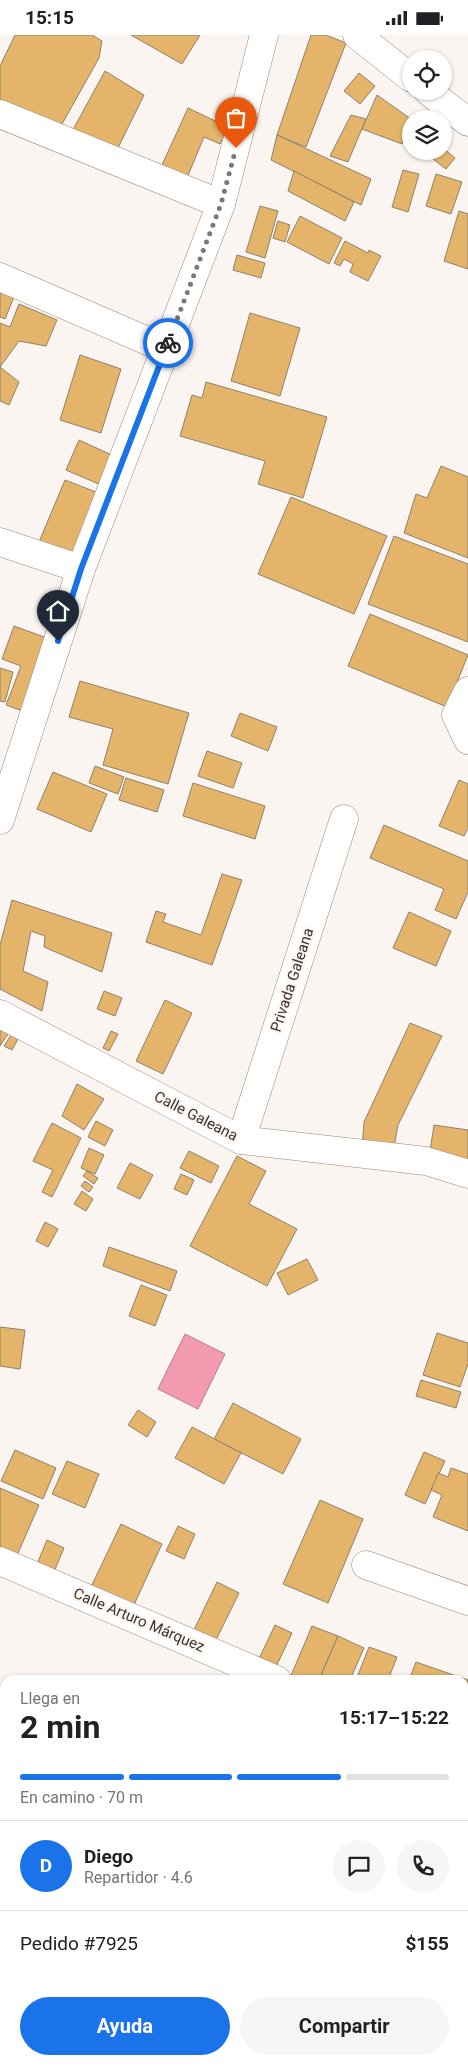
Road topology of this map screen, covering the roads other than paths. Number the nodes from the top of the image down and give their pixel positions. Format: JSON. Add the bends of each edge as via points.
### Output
{"nodes":[{"id":1,"x":264,"y":35,"type":"edge"},
{"id":2,"x":357,"y":35,"type":"edge"},
{"id":3,"x":402,"y":71,"type":"edge"},
{"id":4,"x":440,"y":100,"type":"edge"},
{"id":5,"x":0,"y":114,"type":"edge"},
{"id":6,"x":468,"y":122,"type":"edge"},
{"id":7,"x":221,"y":204,"type":"junction"},
{"id":8,"x":0,"y":277,"type":"edge"},
{"id":9,"x":166,"y":349,"type":"junction"},
{"id":10,"x":0,"y":542,"type":"edge"},
{"id":11,"x":81,"y":569,"type":"junction"},
{"id":12,"x":468,"y":691,"type":"edge"},
{"id":13,"x":468,"y":740,"type":"edge"},
{"id":14,"x":0,"y":819,"type":"edge"},
{"id":15,"x":344,"y":819,"type":"dead end"},
{"id":16,"x":0,"y":1014,"type":"edge"},
{"id":17,"x":241,"y":1140,"type":"junction"},
{"id":18,"x":468,"y":1174,"type":"edge"},
{"id":19,"x":0,"y":1561,"type":"edge"},
{"id":20,"x":366,"y":1565,"type":"dead end"},
{"id":21,"x":468,"y":1601,"type":"edge"},
{"id":22,"x":266,"y":1675,"type":"edge"}],
"edges":[{"from":1,"to":7,"type":"street"},
{"from":2,"to":3,"type":"street"},
{"from":4,"to":6,"type":"street"},
{"from":5,"to":7,"type":"street"},
{"from":7,"to":9,"type":"street"},
{"from":8,"to":9,"type":"street"},
{"from":9,"to":11,"type":"street"},
{"from":10,"to":11,"type":"street"},
{"from":11,"to":14,"type":"street"},
{"from":12,"to":13,"type":"street","via":[[456,715]]},
{"from":15,"to":17,"type":"street","name":"Privada Galeana"},
{"from":16,"to":17,"type":"street","name":"Calle Galeana"},
{"from":17,"to":18,"type":"street","name":"Calle Galeana","via":[[426,1161]]},
{"from":19,"to":22,"type":"street","name":"Calle Arturo Márquez"},
{"from":20,"to":21,"type":"street"}]}
